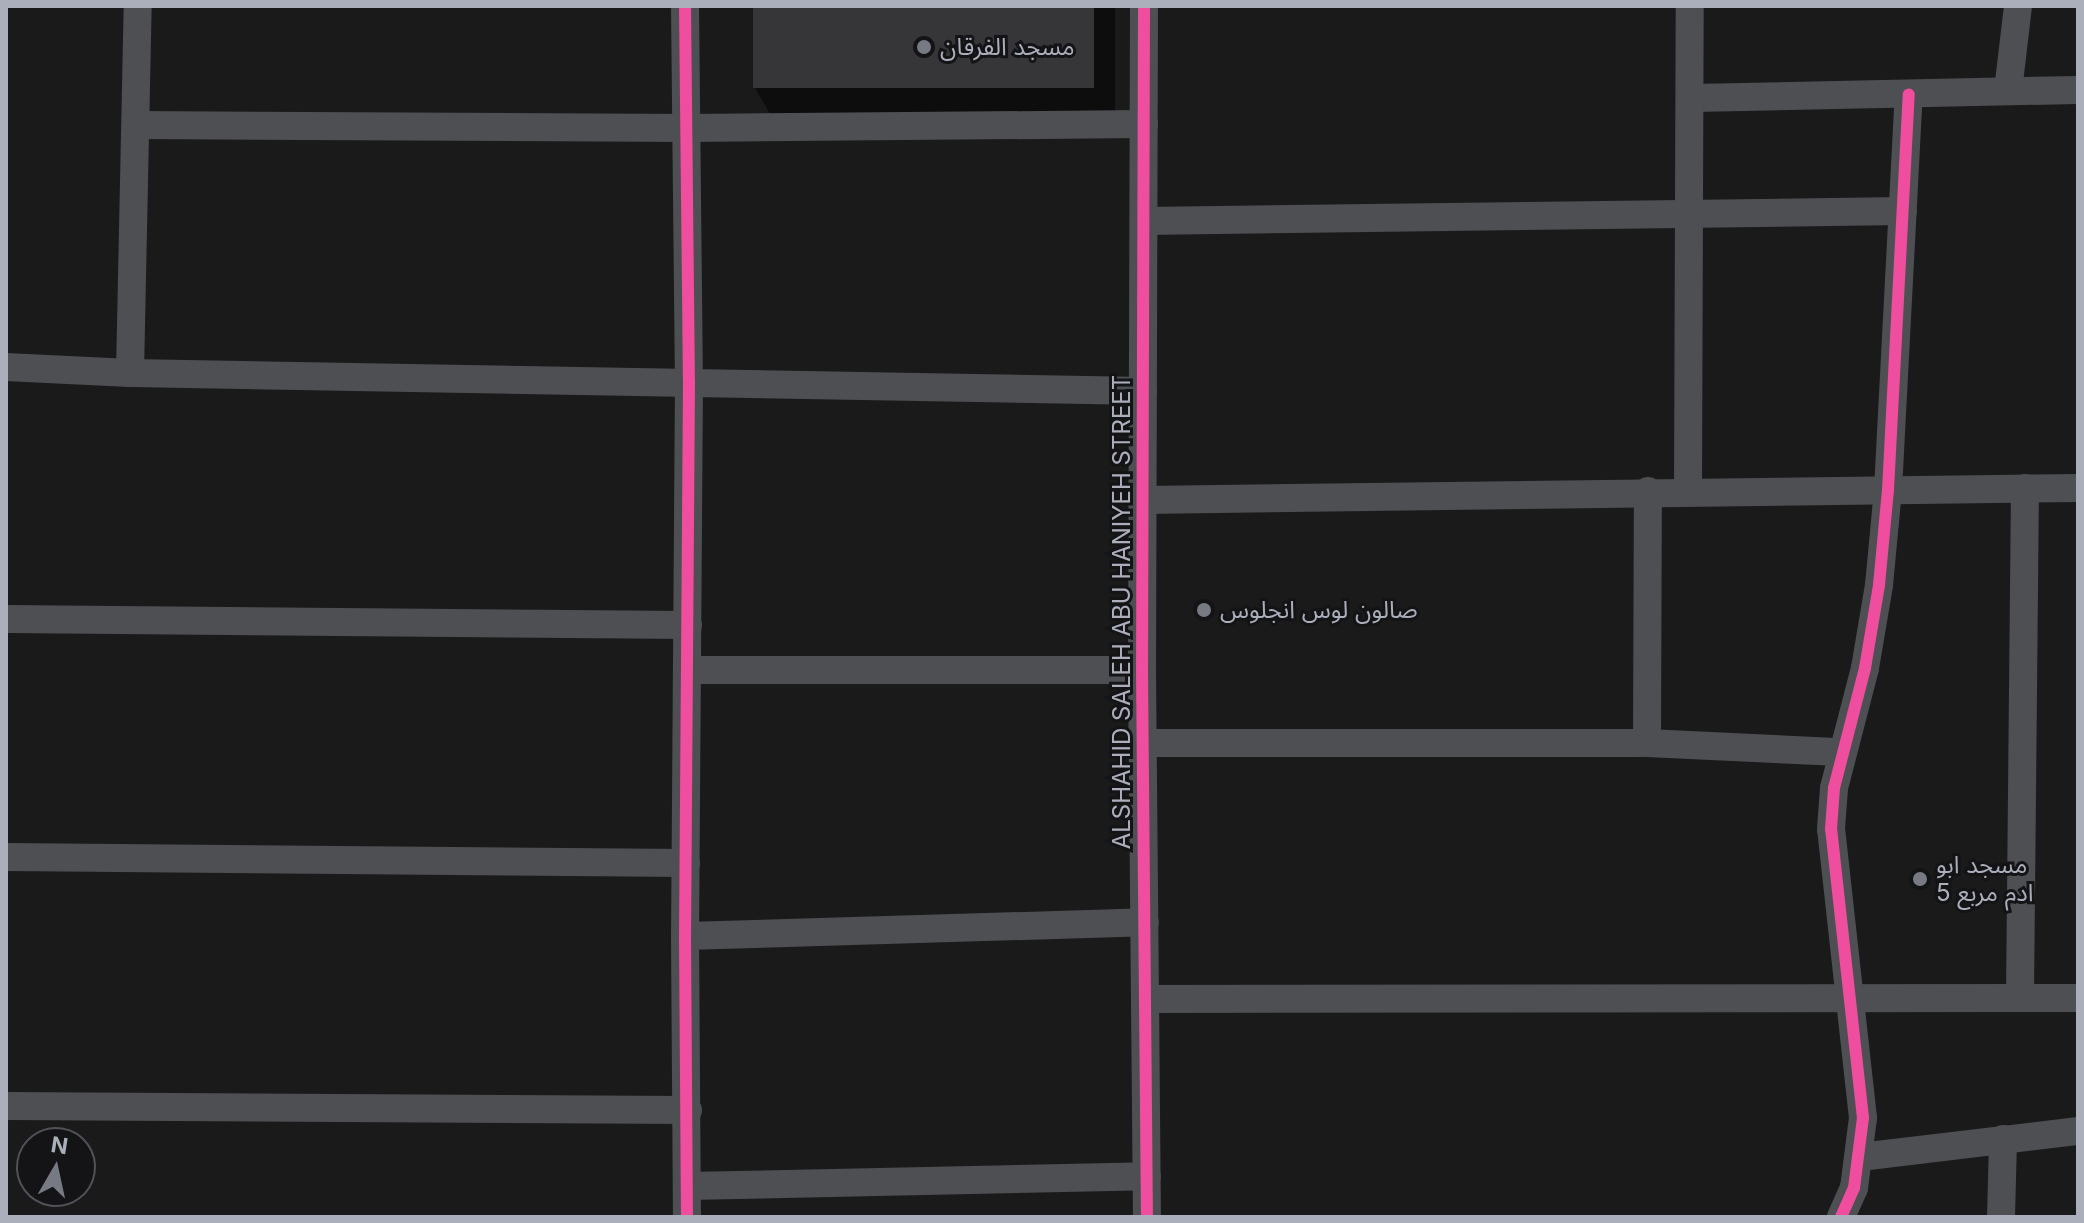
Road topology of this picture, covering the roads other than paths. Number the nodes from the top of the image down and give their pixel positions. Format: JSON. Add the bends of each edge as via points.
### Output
{"nodes":[{"id":1,"x":138,"y":6,"type":"edge"},
{"id":2,"x":685,"y":6,"type":"edge"},
{"id":3,"x":1144,"y":6,"type":"edge"},
{"id":4,"x":1690,"y":6,"type":"edge"},
{"id":5,"x":2018,"y":6,"type":"edge"},
{"id":6,"x":2078,"y":90,"type":"edge"},
{"id":7,"x":2008,"y":91,"type":"junction"},
{"id":8,"x":1909,"y":95,"type":"junction"},
{"id":9,"x":1692,"y":98,"type":"junction"},
{"id":10,"x":1144,"y":124,"type":"junction"},
{"id":11,"x":137,"y":125,"type":"junction"},
{"id":12,"x":687,"y":128,"type":"junction"},
{"id":13,"x":1903,"y":211,"type":"junction"},
{"id":14,"x":1691,"y":213,"type":"junction"},
{"id":15,"x":1144,"y":221,"type":"junction"},
{"id":16,"x":6,"y":367,"type":"edge"},
{"id":17,"x":130,"y":373,"type":"junction"},
{"id":18,"x":689,"y":381,"type":"junction"},
{"id":19,"x":1143,"y":391,"type":"junction"},
{"id":20,"x":2025,"y":488,"type":"junction"},
{"id":21,"x":2078,"y":488,"type":"edge"},
{"id":22,"x":1888,"y":490,"type":"junction"},
{"id":23,"x":1648,"y":491,"type":"junction"},
{"id":24,"x":1688,"y":491,"type":"junction"},
{"id":25,"x":1143,"y":500,"type":"junction"},
{"id":26,"x":6,"y":619,"type":"edge"},
{"id":27,"x":688,"y":625,"type":"junction"},
{"id":28,"x":688,"y":670,"type":"junction"},
{"id":29,"x":1142,"y":670,"type":"junction"},
{"id":30,"x":1143,"y":743,"type":"junction"},
{"id":31,"x":1647,"y":743,"type":"junction"},
{"id":32,"x":1841,"y":752,"type":"junction"},
{"id":33,"x":6,"y":857,"type":"edge"},
{"id":34,"x":686,"y":863,"type":"junction"},
{"id":35,"x":1145,"y":922,"type":"junction"},
{"id":36,"x":685,"y":936,"type":"junction"},
{"id":37,"x":2020,"y":997,"type":"junction"},
{"id":38,"x":1852,"y":998,"type":"junction"},
{"id":39,"x":2078,"y":998,"type":"edge"},
{"id":40,"x":1146,"y":999,"type":"junction"},
{"id":41,"x":6,"y":1106,"type":"edge"},
{"id":42,"x":688,"y":1110,"type":"junction"},
{"id":43,"x":2078,"y":1131,"type":"edge"},
{"id":44,"x":2003,"y":1139,"type":"junction"},
{"id":45,"x":1860,"y":1157,"type":"junction"},
{"id":46,"x":1147,"y":1176,"type":"junction"},
{"id":47,"x":687,"y":1186,"type":"junction"},
{"id":48,"x":687,"y":1217,"type":"edge"},
{"id":49,"x":1147,"y":1217,"type":"edge"},
{"id":50,"x":1841,"y":1217,"type":"edge"},
{"id":51,"x":2001,"y":1217,"type":"edge"}],
"edges":[{"from":1,"to":11,"type":"street"},
{"from":2,"to":12,"type":"street"},
{"from":3,"to":10,"type":"street","name":"ALSHAHID SALEH ABU HANIYEH STREET"},
{"from":4,"to":9,"type":"street"},
{"from":5,"to":7,"type":"street"},
{"from":6,"to":7,"type":"street"},
{"from":7,"to":8,"type":"street"},
{"from":8,"to":9,"type":"street"},
{"from":8,"to":13,"type":"street"},
{"from":9,"to":14,"type":"street"},
{"from":10,"to":12,"type":"street"},
{"from":10,"to":15,"type":"street","name":"ALSHAHID SALEH ABU HANIYEH STREET"},
{"from":11,"to":12,"type":"street"},
{"from":11,"to":17,"type":"street"},
{"from":12,"to":18,"type":"street"},
{"from":13,"to":14,"type":"street"},
{"from":13,"to":22,"type":"street"},
{"from":14,"to":15,"type":"street"},
{"from":14,"to":24,"type":"street"},
{"from":15,"to":19,"type":"street","name":"ALSHAHID SALEH ABU HANIYEH STREET"},
{"from":16,"to":17,"type":"street"},
{"from":17,"to":18,"type":"street"},
{"from":18,"to":19,"type":"street"},
{"from":18,"to":27,"type":"street"},
{"from":19,"to":25,"type":"street","name":"ALSHAHID SALEH ABU HANIYEH STREET"},
{"from":20,"to":21,"type":"street"},
{"from":20,"to":22,"type":"street"},
{"from":20,"to":37,"type":"street"},
{"from":22,"to":24,"type":"street"},
{"from":22,"to":32,"type":"street","via":[[1865,668]]},
{"from":23,"to":24,"type":"street"},
{"from":23,"to":25,"type":"street"},
{"from":23,"to":31,"type":"street"},
{"from":25,"to":29,"type":"street","name":"ALSHAHID SALEH ABU HANIYEH STREET"},
{"from":26,"to":27,"type":"street"},
{"from":27,"to":28,"type":"street"},
{"from":28,"to":29,"type":"street"},
{"from":28,"to":34,"type":"street"},
{"from":29,"to":30,"type":"street","name":"ALSHAHID SALEH ABU HANIYEH STREET"},
{"from":30,"to":31,"type":"street"},
{"from":30,"to":35,"type":"street","name":"ALSHAHID SALEH ABU HANIYEH STREET"},
{"from":31,"to":32,"type":"street"},
{"from":32,"to":38,"type":"street","via":[[1831,829]]},
{"from":33,"to":34,"type":"street"},
{"from":34,"to":36,"type":"street"},
{"from":35,"to":36,"type":"street"},
{"from":35,"to":40,"type":"street","name":"ALSHAHID SALEH ABU HANIYEH STREET"},
{"from":36,"to":42,"type":"street"},
{"from":37,"to":38,"type":"street"},
{"from":37,"to":39,"type":"street"},
{"from":38,"to":40,"type":"street"},
{"from":38,"to":45,"type":"street","via":[[1863,1118]]},
{"from":40,"to":46,"type":"street","name":"ALSHAHID SALEH ABU HANIYEH STREET"},
{"from":41,"to":42,"type":"street"},
{"from":42,"to":47,"type":"street"},
{"from":43,"to":44,"type":"street"},
{"from":44,"to":45,"type":"street"},
{"from":44,"to":51,"type":"street"},
{"from":45,"to":50,"type":"street"},
{"from":46,"to":47,"type":"street"},
{"from":46,"to":49,"type":"street","name":"ALSHAHID SALEH ABU HANIYEH STREET"},
{"from":47,"to":48,"type":"street"}]}
